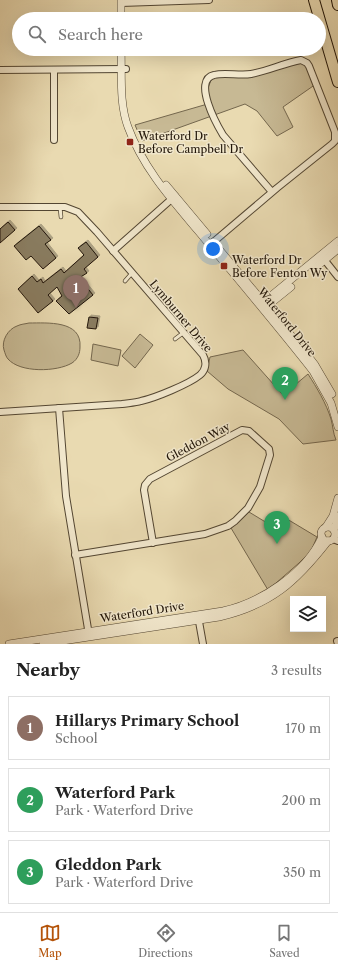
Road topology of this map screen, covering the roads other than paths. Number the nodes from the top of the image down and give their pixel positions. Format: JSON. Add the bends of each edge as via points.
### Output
{"nodes":[{"id":1,"x":209,"y":0,"type":"edge"},
{"id":2,"x":314,"y":0,"type":"edge"},
{"id":3,"x":337,"y":0,"type":"edge"},
{"id":4,"x":124,"y":1,"type":"edge"},
{"id":5,"x":338,"y":4,"type":"edge"},
{"id":6,"x":122,"y":12,"type":"edge"},
{"id":7,"x":125,"y":12,"type":"edge"},
{"id":8,"x":318,"y":12,"type":"edge"},
{"id":9,"x":326,"y":41,"type":"edge"},
{"id":10,"x":122,"y":56,"type":"edge"},
{"id":11,"x":125,"y":56,"type":"edge"},
{"id":12,"x":124,"y":69,"type":"junction"},
{"id":13,"x":0,"y":70,"type":"edge"},
{"id":14,"x":54,"y":70,"type":"junction"},
{"id":15,"x":338,"y":82,"type":"edge"},
{"id":16,"x":54,"y":140,"type":"dead end"},
{"id":17,"x":272,"y":192,"type":"junction"},
{"id":18,"x":173,"y":198,"type":"junction"},
{"id":19,"x":0,"y":207,"type":"edge"},
{"id":20,"x":60,"y":207,"type":"junction"},
{"id":21,"x":61,"y":217,"type":"dead end"},
{"id":22,"x":338,"y":241,"type":"edge"},
{"id":23,"x":211,"y":244,"type":"junction"},
{"id":24,"x":338,"y":249,"type":"edge"},
{"id":25,"x":113,"y":251,"type":"junction"},
{"id":26,"x":323,"y":258,"type":"junction"},
{"id":27,"x":132,"y":274,"type":"junction"},
{"id":28,"x":338,"y":277,"type":"edge"},
{"id":29,"x":125,"y":280,"type":"dead end"},
{"id":30,"x":264,"y":306,"type":"junction"},
{"id":31,"x":184,"y":332,"type":"junction"},
{"id":32,"x":175,"y":339,"type":"dead end"},
{"id":33,"x":59,"y":408,"type":"junction"},
{"id":34,"x":338,"y":409,"type":"edge"},
{"id":35,"x":0,"y":412,"type":"edge"},
{"id":36,"x":338,"y":427,"type":"edge"},
{"id":37,"x":338,"y":498,"type":"edge"},
{"id":38,"x":338,"y":516,"type":"edge"},
{"id":39,"x":326,"y":527,"type":"junction"},
{"id":40,"x":334,"y":530,"type":"junction"},
{"id":41,"x":330,"y":540,"type":"edge"},
{"id":42,"x":153,"y":543,"type":"junction"},
{"id":43,"x":75,"y":555,"type":"junction"},
{"id":44,"x":198,"y":617,"type":"junction"},
{"id":45,"x":88,"y":634,"type":"junction"},
{"id":46,"x":13,"y":644,"type":"edge"},
{"id":47,"x":43,"y":644,"type":"edge"},
{"id":48,"x":203,"y":644,"type":"edge"}],
"edges":[{"from":1,"to":4,"type":"street"},
{"from":2,"to":8,"type":"highway"},
{"from":3,"to":5,"type":"highway"},
{"from":4,"to":6,"type":"street"},
{"from":4,"to":7,"type":"street"},
{"from":9,"to":15,"type":"highway"},
{"from":10,"to":12,"type":"street","name":"Waterford Drive"},
{"from":11,"to":12,"type":"street","name":"Waterford Drive"},
{"from":12,"to":14,"type":"street"},
{"from":12,"to":18,"type":"street","name":"Waterford Drive","via":[[123,103],[128,126],[143,160]]},
{"from":13,"to":14,"type":"street"},
{"from":14,"to":16,"type":"street"},
{"from":17,"to":17,"type":"street","via":[[223,135],[207,102],[206,82],[214,75],[251,74],[302,60],[309,66],[336,138],[332,144]]},
{"from":17,"to":23,"type":"street"},
{"from":18,"to":23,"type":"street","name":"Waterford Drive"},
{"from":18,"to":25,"type":"street"},
{"from":19,"to":20,"type":"street","name":"Lymburner Drive"},
{"from":20,"to":21,"type":"lane"},
{"from":20,"to":25,"type":"street","name":"Lymburner Drive","via":[[78,212]]},
{"from":22,"to":26,"type":"street","via":[[328,249]]},
{"from":23,"to":30,"type":"street","name":"Waterford Drive"},
{"from":24,"to":26,"type":"street"},
{"from":25,"to":27,"type":"street","name":"Lymburner Drive"},
{"from":26,"to":28,"type":"street"},
{"from":26,"to":30,"type":"street"},
{"from":27,"to":29,"type":"lane"},
{"from":27,"to":31,"type":"street","name":"Lymburner Drive"},
{"from":30,"to":34,"type":"street","name":"Waterford Drive","via":[[315,365]]},
{"from":30,"to":36,"type":"street","name":"Waterford Drive","via":[[316,376],[331,403]]},
{"from":31,"to":32,"type":"lane"},
{"from":31,"to":33,"type":"street","name":"Lymburner Drive","via":[[205,359],[201,374],[163,394],[141,401]]},
{"from":33,"to":35,"type":"street","name":"Lymburner Drive"},
{"from":33,"to":43,"type":"street","via":[[66,496]]},
{"from":37,"to":39,"type":"street","via":[[333,516]]},
{"from":38,"to":40,"type":"street"},
{"from":39,"to":40,"type":"street"},
{"from":39,"to":41,"type":"street","name":"Waterford Drive","via":[[321,531]]},
{"from":40,"to":41,"type":"street","via":[[335,534]]},
{"from":41,"to":44,"type":"street","name":"Waterford Drive","via":[[302,572],[277,594],[244,610],[219,617]]},
{"from":42,"to":42,"type":"street","name":"Gleddon Way","via":[[144,490],[150,479],[242,430],[249,431],[269,449],[270,457],[260,487],[248,508],[234,522],[205,534]]},
{"from":42,"to":43,"type":"street","name":"Gleddon Way"},
{"from":43,"to":45,"type":"street"},
{"from":44,"to":45,"type":"street","name":"Waterford Drive"},
{"from":44,"to":48,"type":"street"},
{"from":45,"to":46,"type":"street","name":"Waterford Drive"},
{"from":45,"to":47,"type":"street","name":"Waterford Drive"}]}
